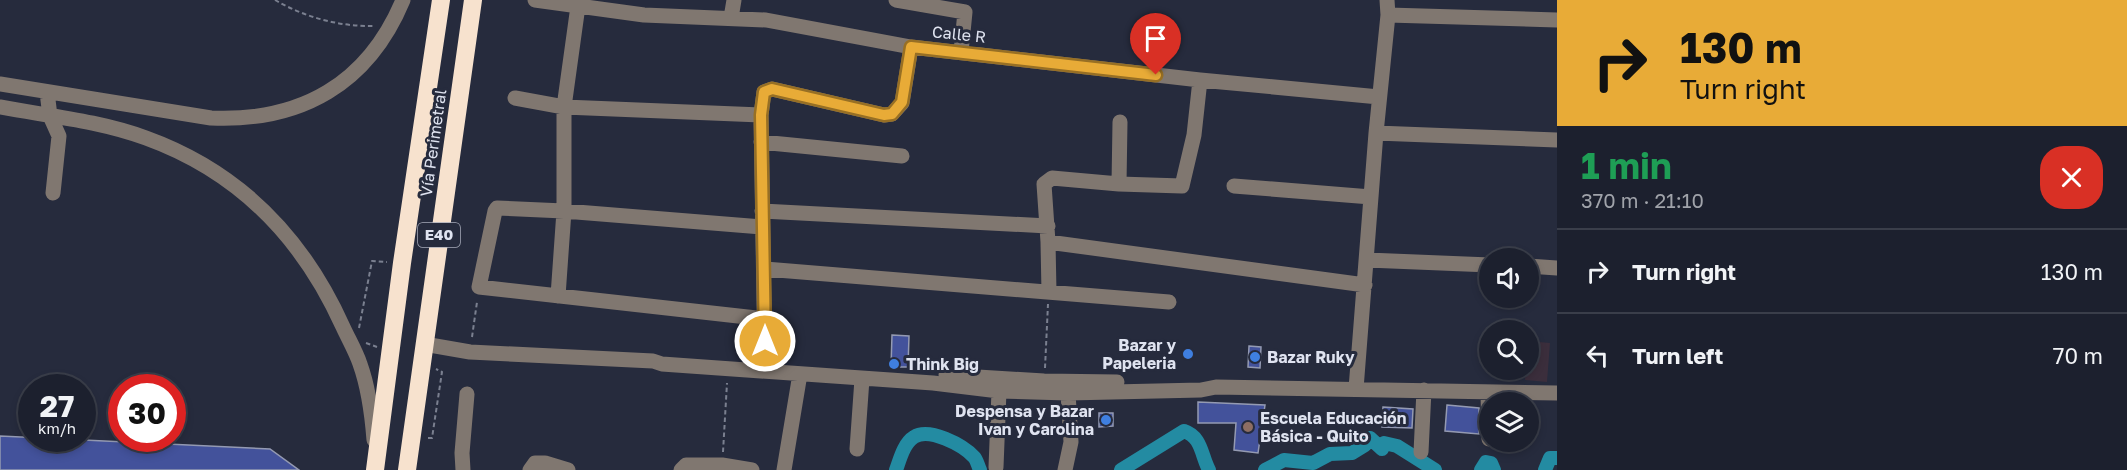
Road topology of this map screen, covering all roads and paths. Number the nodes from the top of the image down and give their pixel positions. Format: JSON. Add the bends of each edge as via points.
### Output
{"nodes":[{"id":1,"x":275,"y":0,"type":"edge"},
{"id":2,"x":441,"y":0,"type":"edge"},
{"id":3,"x":473,"y":0,"type":"edge"},
{"id":4,"x":535,"y":0,"type":"edge"},
{"id":5,"x":735,"y":0,"type":"edge"},
{"id":6,"x":896,"y":0,"type":"edge"},
{"id":7,"x":402,"y":4,"type":"edge"},
{"id":8,"x":1388,"y":5,"type":"edge"},
{"id":9,"x":578,"y":6,"type":"junction"},
{"id":10,"x":730,"y":18,"type":"junction"},
{"id":11,"x":1557,"y":20,"type":"edge"},
{"id":12,"x":385,"y":26,"type":"dead end"},
{"id":13,"x":911,"y":47,"type":"junction"},
{"id":14,"x":961,"y":52,"type":"junction"},
{"id":15,"x":1200,"y":80,"type":"junction"},
{"id":16,"x":0,"y":84,"type":"edge"},
{"id":17,"x":47,"y":92,"type":"junction"},
{"id":18,"x":1379,"y":97,"type":"junction"},
{"id":19,"x":515,"y":98,"type":"dead end"},
{"id":20,"x":0,"y":107,"type":"edge"},
{"id":21,"x":564,"y":107,"type":"junction"},
{"id":22,"x":761,"y":115,"type":"junction"},
{"id":23,"x":50,"y":116,"type":"junction"},
{"id":24,"x":1120,"y":122,"type":"dead end"},
{"id":25,"x":1376,"y":133,"type":"junction"},
{"id":26,"x":1557,"y":140,"type":"edge"},
{"id":27,"x":761,"y":142,"type":"junction"},
{"id":28,"x":902,"y":156,"type":"dead end"},
{"id":29,"x":1119,"y":184,"type":"junction"},
{"id":30,"x":1234,"y":186,"type":"dead end"},
{"id":31,"x":52,"y":193,"type":"dead end"},
{"id":32,"x":1371,"y":197,"type":"junction"},
{"id":33,"x":564,"y":211,"type":"junction"},
{"id":34,"x":762,"y":211,"type":"junction"},
{"id":35,"x":762,"y":227,"type":"junction"},
{"id":36,"x":1048,"y":234,"type":"junction"},
{"id":37,"x":1367,"y":260,"type":"junction"},
{"id":38,"x":372,"y":261,"type":"dead end"},
{"id":39,"x":1479,"y":265,"type":"edge"},
{"id":40,"x":1539,"y":267,"type":"edge"},
{"id":41,"x":1557,"y":268,"type":"edge"},
{"id":42,"x":765,"y":269,"type":"junction"},
{"id":43,"x":1365,"y":285,"type":"junction"},
{"id":44,"x":479,"y":287,"type":"junction"},
{"id":45,"x":1049,"y":292,"type":"junction"},
{"id":46,"x":558,"y":296,"type":"junction"},
{"id":47,"x":1169,"y":302,"type":"dead end"},
{"id":48,"x":765,"y":319,"type":"junction"},
{"id":49,"x":352,"y":329,"type":"junction"},
{"id":50,"x":424,"y":344,"type":"junction"},
{"id":51,"x":470,"y":352,"type":"junction"},
{"id":52,"x":653,"y":361,"type":"junction"},
{"id":53,"x":765,"y":363,"type":"junction"},
{"id":54,"x":728,"y":368,"type":"junction"},
{"id":55,"x":800,"y":374,"type":"junction"},
{"id":56,"x":862,"y":379,"type":"junction"},
{"id":57,"x":934,"y":379,"type":"junction"},
{"id":58,"x":1044,"y":381,"type":"junction"},
{"id":59,"x":1216,"y":387,"type":"junction"},
{"id":60,"x":1356,"y":389,"type":"junction"},
{"id":61,"x":1424,"y":390,"type":"junction"},
{"id":62,"x":999,"y":391,"type":"junction"},
{"id":63,"x":1488,"y":392,"type":"edge"},
{"id":64,"x":1068,"y":393,"type":"junction"},
{"id":65,"x":1539,"y":393,"type":"edge"},
{"id":66,"x":1557,"y":393,"type":"edge"},
{"id":67,"x":467,"y":394,"type":"dead end"},
{"id":68,"x":857,"y":449,"type":"dead end"},
{"id":69,"x":1421,"y":452,"type":"dead end"},
{"id":70,"x":722,"y":465,"type":"junction"},
{"id":71,"x":996,"y":467,"type":"dead end"},
{"id":72,"x":375,"y":470,"type":"edge"},
{"id":73,"x":407,"y":470,"type":"edge"},
{"id":74,"x":463,"y":470,"type":"edge"},
{"id":75,"x":530,"y":470,"type":"edge"},
{"id":76,"x":568,"y":470,"type":"edge"},
{"id":77,"x":681,"y":470,"type":"edge"},
{"id":78,"x":752,"y":470,"type":"edge"},
{"id":79,"x":784,"y":470,"type":"edge"},
{"id":80,"x":1065,"y":470,"type":"edge"}],
"edges":[{"from":1,"to":12,"type":"path","via":[[295,12],[328,21]]},
{"from":2,"to":72,"type":"highway","name":"Vía Perimetral","number":"E40"},
{"from":3,"to":50,"type":"highway","name":"Vía Perimetral","number":"E40"},
{"from":4,"to":9,"type":"street","name":"Calle R"},
{"from":5,"to":10,"type":"street"},
{"from":6,"to":14,"type":"street","via":[[965,12]]},
{"from":7,"to":17,"type":"street","via":[[388,31],[356,71],[313,101],[272,114],[211,118]]},
{"from":8,"to":11,"type":"street"},
{"from":8,"to":18,"type":"street"},
{"from":9,"to":10,"type":"street","name":"Calle R","via":[[644,15]]},
{"from":9,"to":21,"type":"street"},
{"from":10,"to":13,"type":"street","name":"Calle R","via":[[766,20]]},
{"from":13,"to":14,"type":"street","name":"Calle R"},
{"from":13,"to":22,"type":"street","via":[[902,102],[892,114],[772,89],[764,92]]},
{"from":14,"to":15,"type":"street","name":"Calle R"},
{"from":15,"to":18,"type":"street","name":"Calle R"},
{"from":15,"to":29,"type":"street","via":[[1194,135],[1182,186]]},
{"from":16,"to":17,"type":"street"},
{"from":17,"to":23,"type":"street"},
{"from":18,"to":25,"type":"street"},
{"from":19,"to":21,"type":"street"},
{"from":20,"to":23,"type":"street"},
{"from":21,"to":22,"type":"street"},
{"from":21,"to":33,"type":"street"},
{"from":22,"to":27,"type":"street"},
{"from":23,"to":31,"type":"street","via":[[59,136]]},
{"from":23,"to":49,"type":"street","via":[[147,138],[230,182],[255,201],[298,248]]},
{"from":24,"to":29,"type":"street"},
{"from":25,"to":26,"type":"street"},
{"from":25,"to":32,"type":"street"},
{"from":27,"to":28,"type":"street"},
{"from":27,"to":34,"type":"street"},
{"from":29,"to":36,"type":"street","via":[[1048,180],[1044,184]]},
{"from":30,"to":32,"type":"street"},
{"from":32,"to":37,"type":"street"},
{"from":33,"to":35,"type":"street"},
{"from":33,"to":44,"type":"street","via":[[497,208]]},
{"from":33,"to":46,"type":"street"},
{"from":34,"to":35,"type":"street"},
{"from":34,"to":36,"type":"street"},
{"from":35,"to":42,"type":"street"},
{"from":36,"to":43,"type":"street"},
{"from":36,"to":45,"type":"street"},
{"from":37,"to":39,"type":"street"},
{"from":37,"to":43,"type":"street"},
{"from":38,"to":49,"type":"path"},
{"from":40,"to":41,"type":"street"},
{"from":42,"to":45,"type":"street"},
{"from":42,"to":48,"type":"street"},
{"from":43,"to":60,"type":"street"},
{"from":44,"to":46,"type":"street"},
{"from":44,"to":51,"type":"path"},
{"from":45,"to":47,"type":"street"},
{"from":45,"to":58,"type":"path"},
{"from":46,"to":48,"type":"street"},
{"from":48,"to":53,"type":"street"},
{"from":49,"to":72,"type":"street","via":[[370,401]]},
{"from":50,"to":51,"type":"street"},
{"from":50,"to":73,"type":"highway","name":"Vía Perimetral","number":"E40"},
{"from":51,"to":52,"type":"street"},
{"from":52,"to":53,"type":"street","via":[[663,357]]},
{"from":52,"to":54,"type":"street"},
{"from":53,"to":57,"type":"street"},
{"from":54,"to":55,"type":"street"},
{"from":54,"to":70,"type":"path"},
{"from":55,"to":56,"type":"street"},
{"from":55,"to":79,"type":"street"},
{"from":56,"to":57,"type":"street"},
{"from":56,"to":68,"type":"street"},
{"from":57,"to":58,"type":"street"},
{"from":57,"to":62,"type":"street"},
{"from":58,"to":59,"type":"street","via":[[1199,382]]},
{"from":59,"to":60,"type":"street"},
{"from":59,"to":64,"type":"street"},
{"from":60,"to":61,"type":"street"},
{"from":61,"to":63,"type":"street"},
{"from":61,"to":69,"type":"street"},
{"from":62,"to":64,"type":"street"},
{"from":62,"to":71,"type":"street"},
{"from":64,"to":80,"type":"street","via":[[1071,442]]},
{"from":65,"to":66,"type":"street"},
{"from":67,"to":74,"type":"street"},
{"from":70,"to":77,"type":"street","via":[[686,465]]},
{"from":70,"to":78,"type":"street"},
{"from":75,"to":76,"type":"street","via":[[535,462]]}]}
